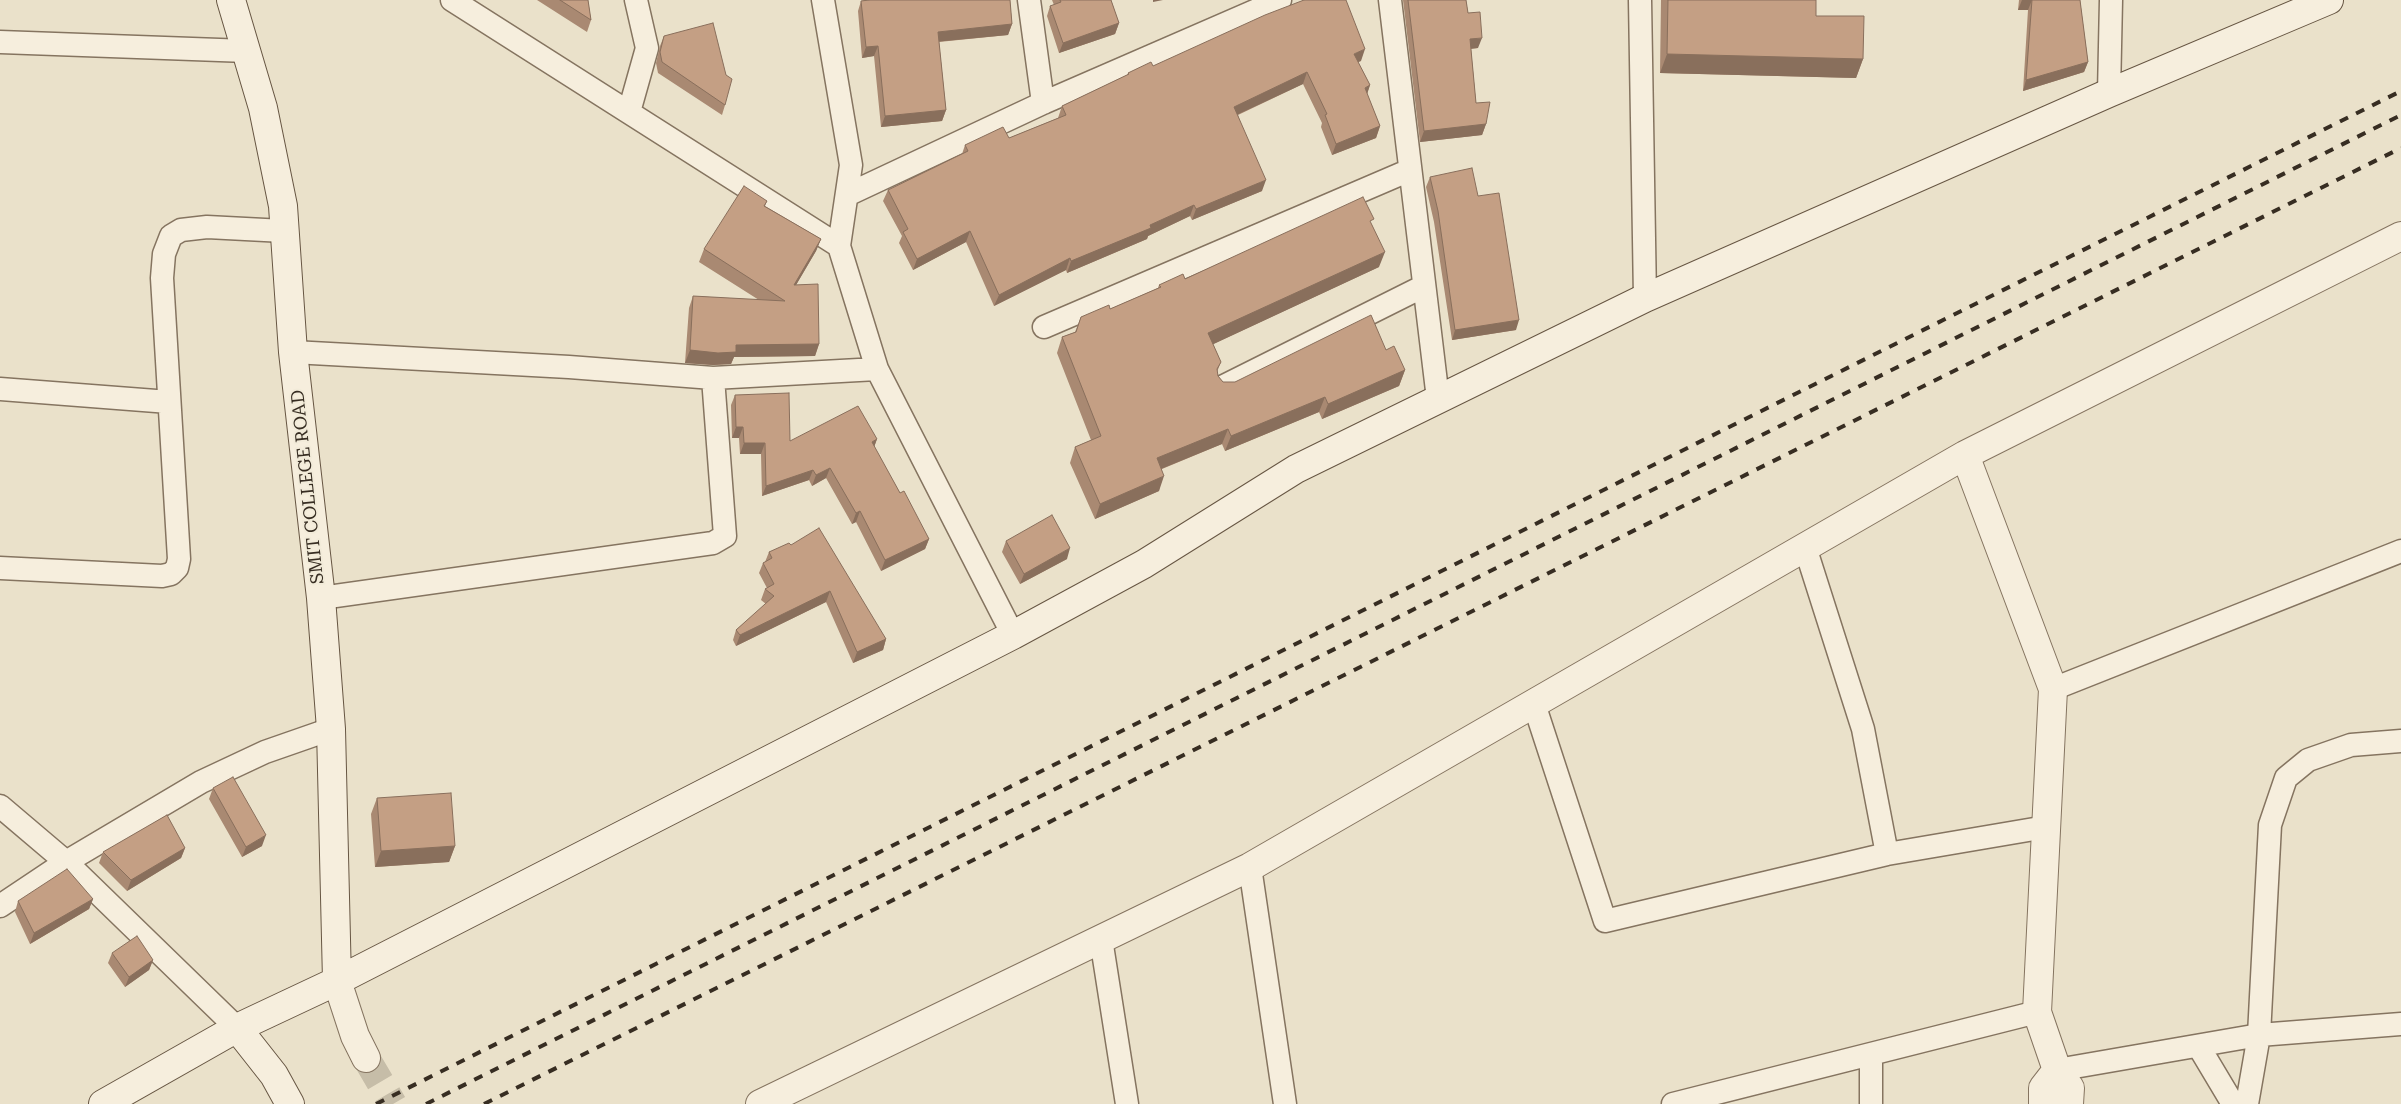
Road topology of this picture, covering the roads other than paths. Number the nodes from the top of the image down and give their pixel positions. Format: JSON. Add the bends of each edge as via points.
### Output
{"nodes":[{"id":1,"x":231,"y":0,"type":"edge"},
{"id":2,"x":452,"y":0,"type":"edge"},
{"id":3,"x":636,"y":0,"type":"edge"},
{"id":4,"x":823,"y":0,"type":"edge"},
{"id":5,"x":1029,"y":0,"type":"edge"},
{"id":6,"x":1280,"y":0,"type":"edge"},
{"id":7,"x":1390,"y":0,"type":"edge"},
{"id":8,"x":1640,"y":0,"type":"edge"},
{"id":9,"x":2111,"y":0,"type":"edge"},
{"id":10,"x":2329,"y":0,"type":"edge"},
{"id":11,"x":0,"y":42,"type":"edge"},
{"id":12,"x":247,"y":51,"type":"junction"},
{"id":13,"x":2109,"y":93,"type":"junction"},
{"id":14,"x":1043,"y":103,"type":"junction"},
{"id":15,"x":629,"y":112,"type":"junction"},
{"id":16,"x":1410,"y":170,"type":"junction"},
{"id":17,"x":847,"y":195,"type":"junction"},
{"id":18,"x":284,"y":230,"type":"junction"},
{"id":19,"x":2401,"y":236,"type":"edge"},
{"id":20,"x":839,"y":246,"type":"junction"},
{"id":21,"x":1424,"y":286,"type":"junction"},
{"id":22,"x":1645,"y":298,"type":"junction"},
{"id":23,"x":1044,"y":326,"type":"dead end"},
{"id":24,"x":293,"y":352,"type":"junction"},
{"id":25,"x":877,"y":369,"type":"junction"},
{"id":26,"x":713,"y":378,"type":"junction"},
{"id":27,"x":1224,"y":386,"type":"edge"},
{"id":28,"x":0,"y":389,"type":"edge"},
{"id":29,"x":1438,"y":399,"type":"junction"},
{"id":30,"x":169,"y":402,"type":"junction"},
{"id":31,"x":1966,"y":455,"type":"junction"},
{"id":32,"x":1805,"y":547,"type":"junction"},
{"id":33,"x":2401,"y":552,"type":"edge"},
{"id":34,"x":0,"y":568,"type":"edge"},
{"id":35,"x":320,"y":598,"type":"junction"},
{"id":36,"x":1013,"y":635,"type":"junction"},
{"id":37,"x":2053,"y":689,"type":"junction"},
{"id":38,"x":1534,"y":704,"type":"junction"},
{"id":39,"x":330,"y":729,"type":"junction"},
{"id":40,"x":2401,"y":741,"type":"edge"},
{"id":41,"x":0,"y":806,"type":"edge"},
{"id":42,"x":2046,"y":827,"type":"junction"},
{"id":43,"x":1887,"y":854,"type":"junction"},
{"id":44,"x":66,"y":862,"type":"junction"},
{"id":45,"x":1250,"y":867,"type":"junction"},
{"id":46,"x":0,"y":906,"type":"edge"},
{"id":47,"x":1101,"y":939,"type":"junction"},
{"id":48,"x":337,"y":981,"type":"junction"},
{"id":49,"x":2037,"y":1012,"type":"junction"},
{"id":50,"x":2401,"y":1024,"type":"edge"},
{"id":51,"x":237,"y":1028,"type":"junction"},
{"id":52,"x":2259,"y":1035,"type":"junction"},
{"id":53,"x":2199,"y":1047,"type":"junction"},
{"id":54,"x":1871,"y":1055,"type":"junction"},
{"id":55,"x":366,"y":1058,"type":"tunnel mouth"},
{"id":56,"x":2057,"y":1070,"type":"junction"},
{"id":57,"x":103,"y":1104,"type":"edge"},
{"id":58,"x":290,"y":1104,"type":"edge"},
{"id":59,"x":760,"y":1104,"type":"edge"},
{"id":60,"x":1127,"y":1104,"type":"edge"},
{"id":61,"x":1285,"y":1104,"type":"edge"},
{"id":62,"x":1673,"y":1104,"type":"edge"},
{"id":63,"x":1871,"y":1104,"type":"edge"},
{"id":64,"x":2043,"y":1104,"type":"edge"},
{"id":65,"x":2069,"y":1104,"type":"edge"},
{"id":66,"x":2233,"y":1104,"type":"edge"},
{"id":67,"x":2247,"y":1104,"type":"edge"}],
"edges":[{"from":1,"to":12,"type":"main road","name":"SMIT COLLEGE ROAD"},
{"from":2,"to":15,"type":"street"},
{"from":3,"to":15,"type":"street","via":[[647,48]]},
{"from":4,"to":17,"type":"street","via":[[851,165]]},
{"from":5,"to":14,"type":"street"},
{"from":6,"to":14,"type":"street"},
{"from":7,"to":16,"type":"street"},
{"from":8,"to":22,"type":"street"},
{"from":9,"to":13,"type":"street"},
{"from":10,"to":13,"type":"main road"},
{"from":11,"to":12,"type":"street"},
{"from":12,"to":18,"type":"main road","name":"SMIT COLLEGE ROAD","via":[[265,117]]},
{"from":13,"to":22,"type":"main road"},
{"from":14,"to":17,"type":"street"},
{"from":15,"to":20,"type":"street"},
{"from":16,"to":21,"type":"street"},
{"from":16,"to":23,"type":"street"},
{"from":17,"to":20,"type":"street"},
{"from":18,"to":24,"type":"main road","name":"SMIT COLLEGE ROAD"},
{"from":18,"to":30,"type":"street","via":[[207,227],[181,230],[171,236],[164,254],[162,278]]},
{"from":19,"to":31,"type":"main road"},
{"from":20,"to":25,"type":"street"},
{"from":21,"to":27,"type":"street"},
{"from":21,"to":29,"type":"street"},
{"from":22,"to":29,"type":"main road"},
{"from":24,"to":26,"type":"street","via":[[569,366]]},
{"from":24,"to":35,"type":"main road","name":"SMIT COLLEGE ROAD"},
{"from":25,"to":26,"type":"street"},
{"from":25,"to":36,"type":"street"},
{"from":26,"to":35,"type":"street","via":[[725,536],[713,543]]},
{"from":28,"to":30,"type":"street"},
{"from":29,"to":36,"type":"main road","via":[[1296,469],[1144,564]]},
{"from":30,"to":34,"type":"street","via":[[179,559],[171,574],[154,576]]},
{"from":31,"to":32,"type":"main road"},
{"from":31,"to":37,"type":"main road"},
{"from":32,"to":38,"type":"main road"},
{"from":32,"to":43,"type":"street","via":[[1863,729]]},
{"from":33,"to":37,"type":"street"},
{"from":35,"to":39,"type":"main road","name":"SMIT COLLEGE ROAD"},
{"from":36,"to":48,"type":"main road"},
{"from":37,"to":42,"type":"main road"},
{"from":38,"to":43,"type":"street","via":[[1605,921]]},
{"from":38,"to":45,"type":"main road"},
{"from":39,"to":44,"type":"street","via":[[265,752],[201,782]]},
{"from":39,"to":48,"type":"main road","name":"SMIT COLLEGE ROAD"},
{"from":40,"to":52,"type":"street","via":[[2351,745],[2308,760],[2286,778],[2270,825]]},
{"from":41,"to":44,"type":"street"},
{"from":42,"to":43,"type":"street"},
{"from":42,"to":49,"type":"main road"},
{"from":44,"to":46,"type":"street"},
{"from":44,"to":51,"type":"street"},
{"from":45,"to":47,"type":"main road"},
{"from":45,"to":61,"type":"street"},
{"from":47,"to":59,"type":"main road"},
{"from":47,"to":60,"type":"street"},
{"from":48,"to":51,"type":"main road"},
{"from":48,"to":55,"type":"main road","name":"SMIT COLLEGE ROAD","via":[[355,1036]]},
{"from":49,"to":54,"type":"street"},
{"from":49,"to":56,"type":"main road"},
{"from":50,"to":52,"type":"street"},
{"from":51,"to":57,"type":"main road"},
{"from":51,"to":58,"type":"main road","via":[[274,1075]]},
{"from":52,"to":53,"type":"street"},
{"from":52,"to":67,"type":"street"},
{"from":53,"to":56,"type":"street"},
{"from":53,"to":66,"type":"street"},
{"from":54,"to":62,"type":"street"},
{"from":54,"to":63,"type":"street"},
{"from":56,"to":64,"type":"main road","via":[[2043,1088]]},
{"from":56,"to":65,"type":"main road","via":[[2070,1088]]}]}
